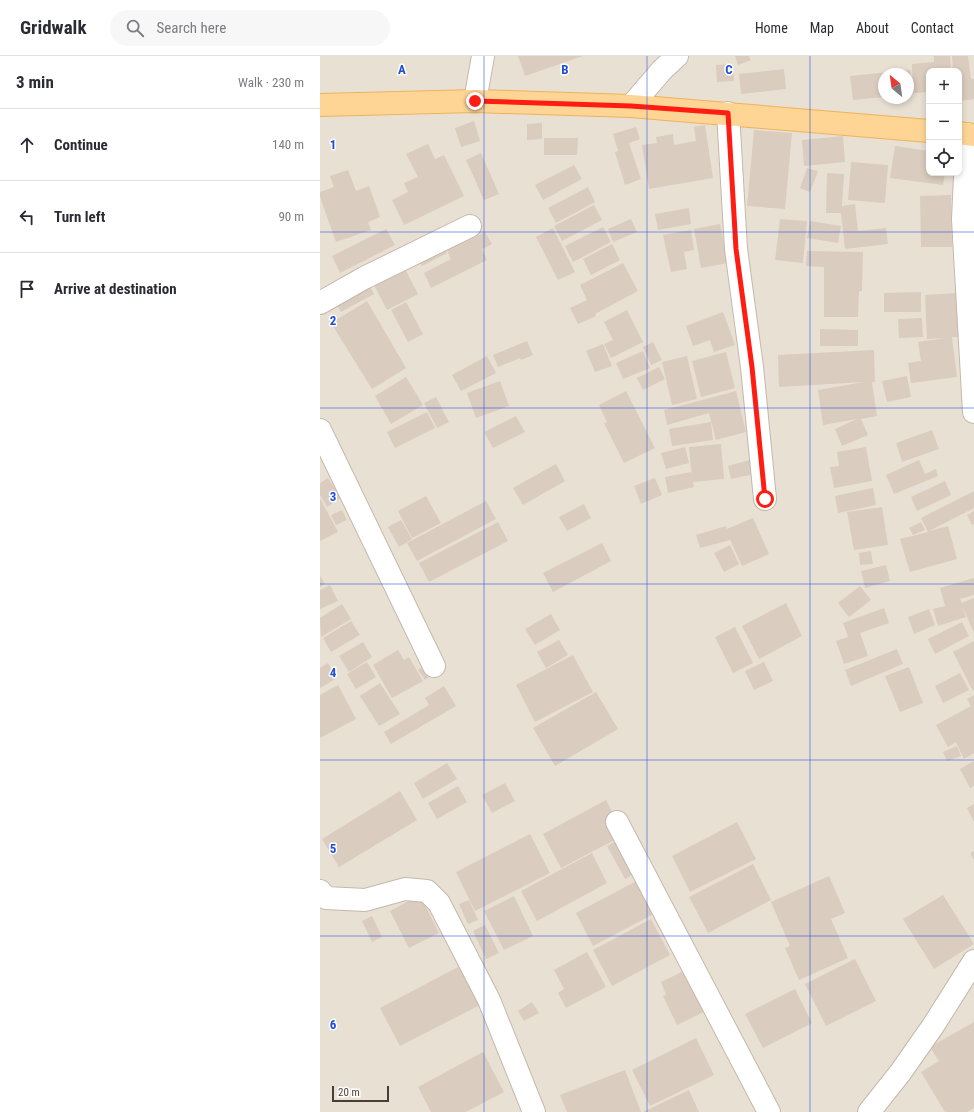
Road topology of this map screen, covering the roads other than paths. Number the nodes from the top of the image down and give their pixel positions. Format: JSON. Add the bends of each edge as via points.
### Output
{"nodes":[{"id":1,"x":483,"y":56,"type":"edge"},
{"id":2,"x":678,"y":56,"type":"edge"},
{"id":3,"x":475,"y":101,"type":"junction"},
{"id":4,"x":320,"y":104,"type":"edge"},
{"id":5,"x":631,"y":106,"type":"junction"},
{"id":6,"x":728,"y":113,"type":"junction"},
{"id":7,"x":926,"y":131,"type":"edge"},
{"id":8,"x":967,"y":134,"type":"edge"},
{"id":9,"x":470,"y":226,"type":"dead end"},
{"id":10,"x":320,"y":303,"type":"edge"},
{"id":11,"x":974,"y":412,"type":"edge"},
{"id":12,"x":320,"y":430,"type":"edge"},
{"id":13,"x":765,"y":499,"type":"dead end"},
{"id":14,"x":434,"y":666,"type":"dead end"},
{"id":15,"x":617,"y":822,"type":"dead end"},
{"id":16,"x":320,"y":891,"type":"edge"},
{"id":17,"x":974,"y":961,"type":"edge"},
{"id":18,"x":534,"y":1112,"type":"edge"},
{"id":19,"x":769,"y":1112,"type":"edge"},
{"id":20,"x":869,"y":1112,"type":"edge"}],
"edges":[{"from":1,"to":3,"type":"street"},
{"from":2,"to":5,"type":"street","via":[[662,70]]},
{"from":3,"to":4,"type":"main road"},
{"from":3,"to":5,"type":"main road"},
{"from":5,"to":6,"type":"main road"},
{"from":6,"to":7,"type":"main road"},
{"from":6,"to":13,"type":"street","via":[[736,249],[752,367]]},
{"from":8,"to":11,"type":"street","via":[[964,219]]},
{"from":9,"to":10,"type":"street","via":[[364,278]]},
{"from":12,"to":14,"type":"street"},
{"from":15,"to":19,"type":"street"},
{"from":16,"to":18,"type":"street","via":[[326,898],[365,900],[405,889],[427,892],[439,903],[488,1000]]},
{"from":17,"to":20,"type":"street","via":[[933,1026]]}]}
